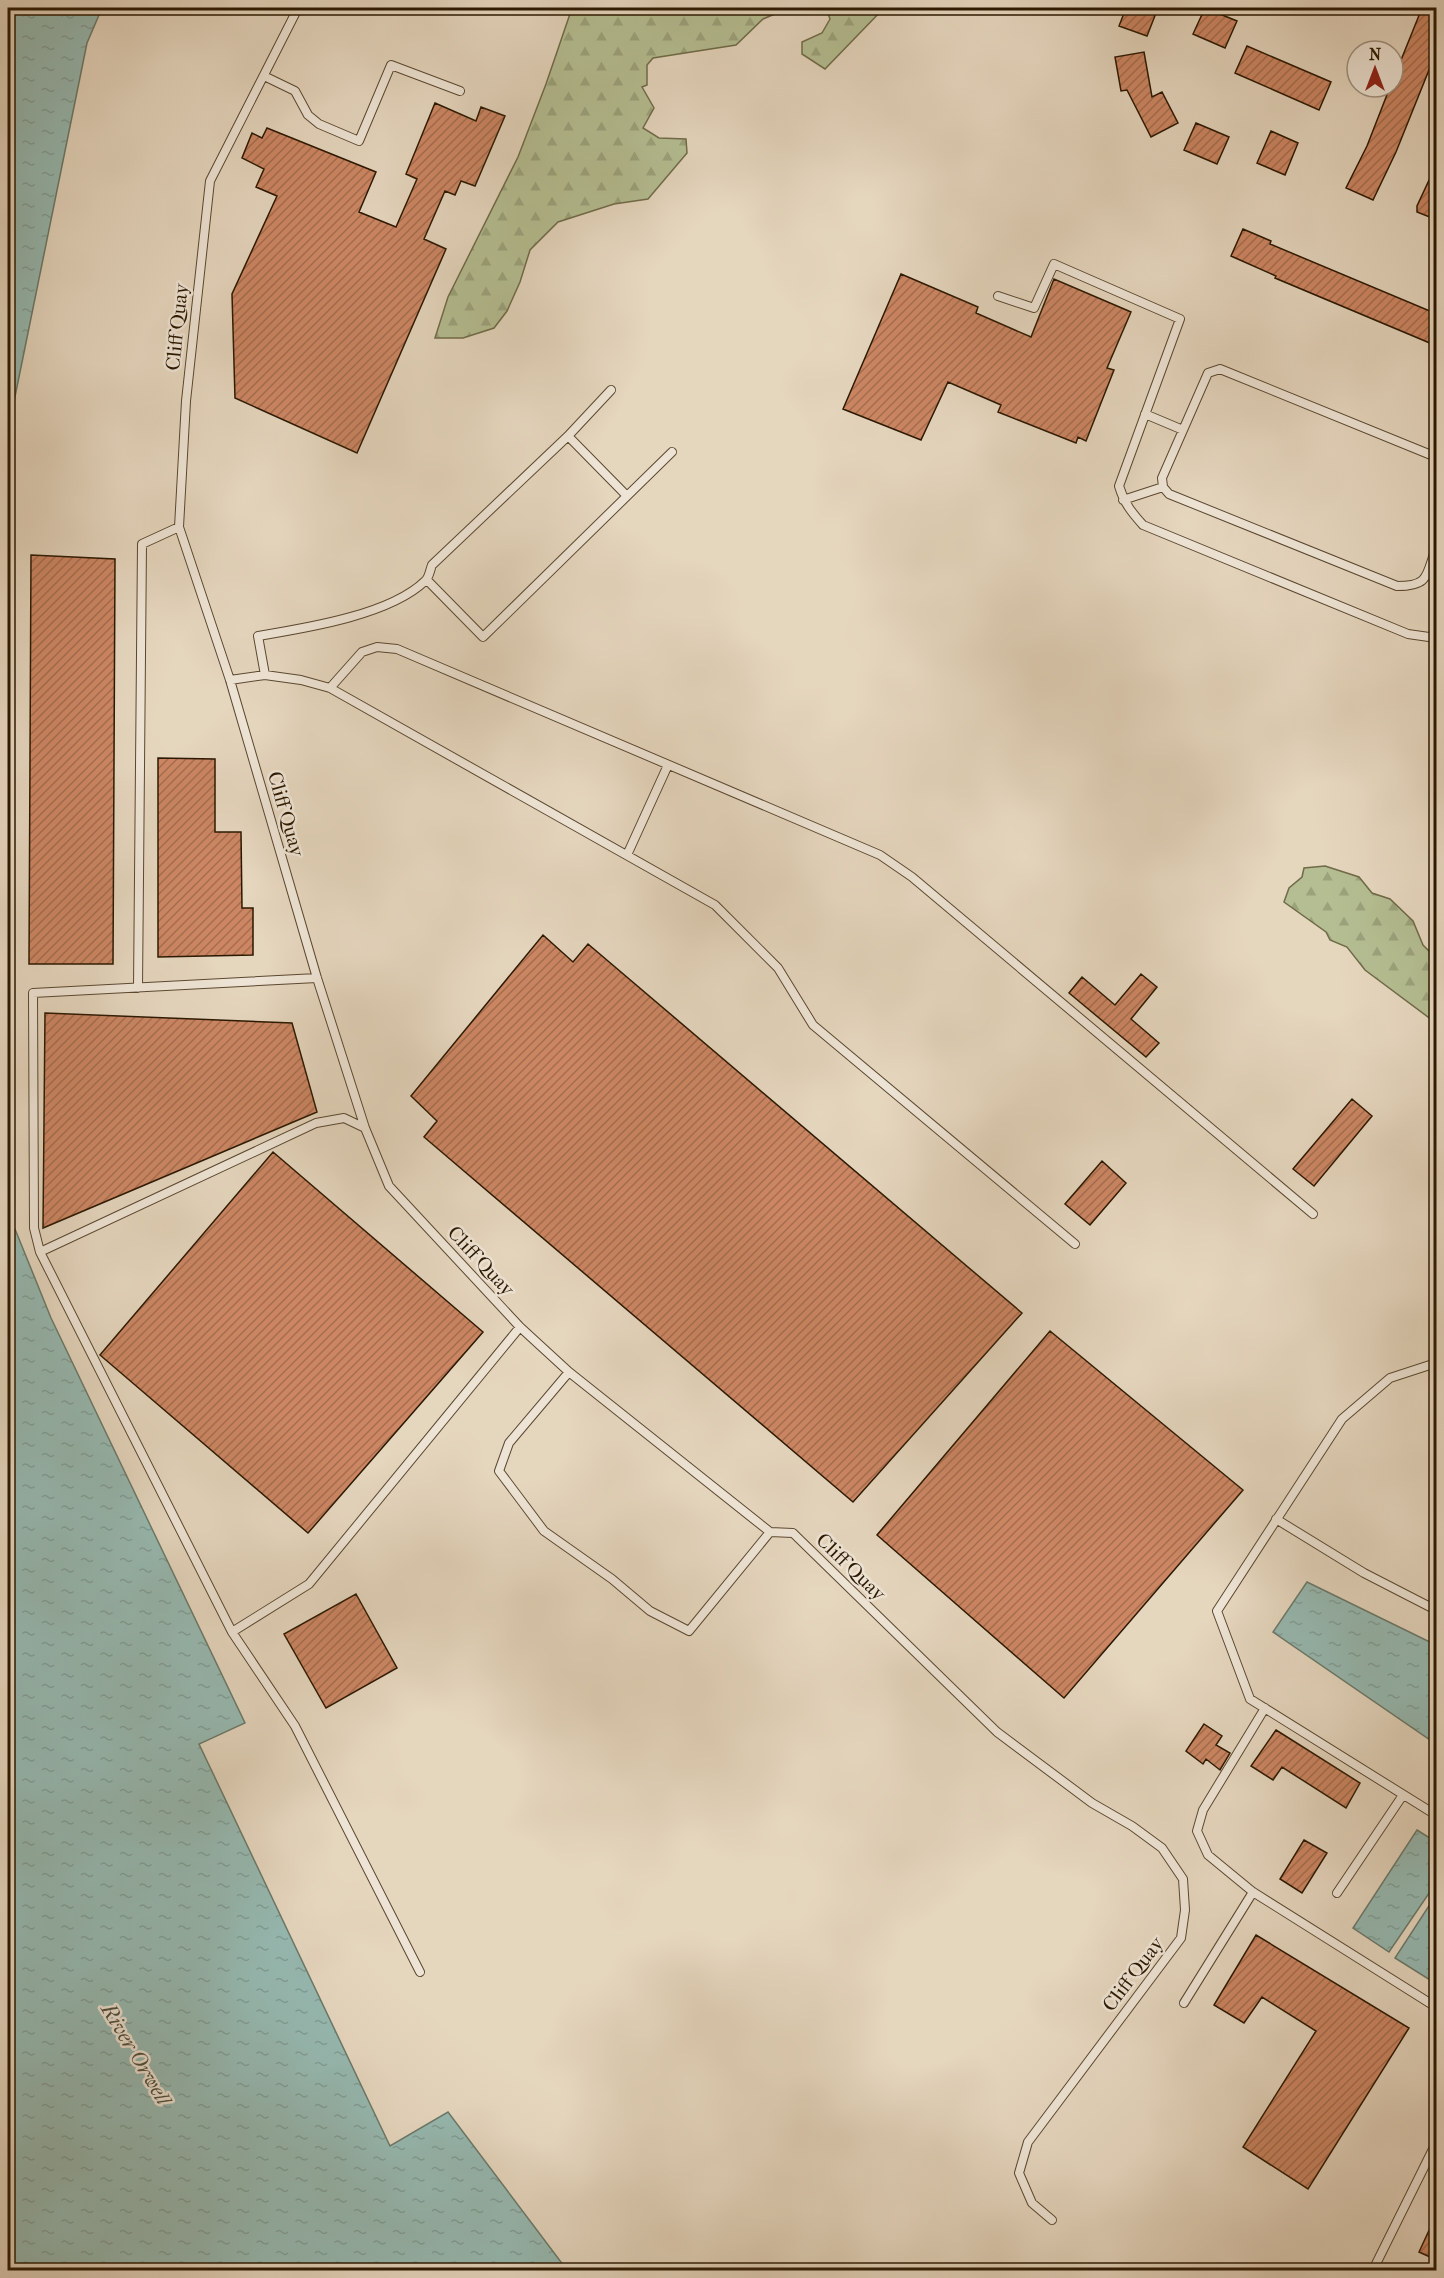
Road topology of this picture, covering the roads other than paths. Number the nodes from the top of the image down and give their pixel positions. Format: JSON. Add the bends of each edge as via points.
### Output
{"nodes":[{"id":1,"x":298,"y":8,"type":"edge"},
{"id":2,"x":264,"y":76,"type":"junction"},
{"id":3,"x":460,"y":91,"type":"dead end"},
{"id":4,"x":998,"y":296,"type":"dead end"},
{"id":5,"x":612,"y":390,"type":"dead end"},
{"id":6,"x":1146,"y":414,"type":"junction"},
{"id":7,"x":1184,"y":430,"type":"junction"},
{"id":8,"x":568,"y":436,"type":"junction"},
{"id":9,"x":672,"y":452,"type":"dead end"},
{"id":10,"x":1437,"y":457,"type":"edge"},
{"id":11,"x":1163,"y":487,"type":"junction"},
{"id":12,"x":627,"y":496,"type":"junction"},
{"id":13,"x":1123,"y":500,"type":"junction"},
{"id":14,"x":179,"y":527,"type":"junction"},
{"id":15,"x":1437,"y":548,"type":"edge"},
{"id":16,"x":427,"y":580,"type":"junction"},
{"id":17,"x":1437,"y":635,"type":"edge"},
{"id":18,"x":265,"y":675,"type":"junction"},
{"id":19,"x":230,"y":680,"type":"junction"},
{"id":20,"x":330,"y":688,"type":"junction"},
{"id":21,"x":668,"y":765,"type":"junction"},
{"id":22,"x":627,"y":855,"type":"junction"},
{"id":23,"x":317,"y":978,"type":"junction"},
{"id":24,"x":138,"y":988,"type":"junction"},
{"id":25,"x":365,"y":1128,"type":"junction"},
{"id":26,"x":1313,"y":1214,"type":"dead end"},
{"id":27,"x":1076,"y":1244,"type":"dead end"},
{"id":28,"x":40,"y":1252,"type":"junction"},
{"id":29,"x":520,"y":1328,"type":"junction"},
{"id":30,"x":1437,"y":1363,"type":"edge"},
{"id":31,"x":569,"y":1372,"type":"junction"},
{"id":32,"x":1276,"y":1519,"type":"junction"},
{"id":33,"x":770,"y":1532,"type":"junction"},
{"id":34,"x":1437,"y":1611,"type":"edge"},
{"id":35,"x":232,"y":1632,"type":"junction"},
{"id":36,"x":1265,"y":1708,"type":"junction"},
{"id":37,"x":1403,"y":1795,"type":"junction"},
{"id":38,"x":1437,"y":1815,"type":"edge"},
{"id":39,"x":1253,"y":1892,"type":"junction"},
{"id":40,"x":1337,"y":1893,"type":"dead end"},
{"id":41,"x":420,"y":1972,"type":"dead end"},
{"id":42,"x":1184,"y":2003,"type":"dead end"},
{"id":43,"x":1437,"y":2007,"type":"edge"},
{"id":44,"x":1437,"y":2142,"type":"edge"},
{"id":45,"x":1052,"y":2220,"type":"dead end"},
{"id":46,"x":1373,"y":2271,"type":"edge"}],
"edges":[{"from":1,"to":2,"type":"lane","name":"Cliff Quay"},
{"from":2,"to":3,"type":"lane","via":[[295,91],[308,115],[319,124],[359,141],[391,65]]},
{"from":2,"to":14,"type":"lane","name":"Cliff Quay","via":[[210,181],[186,401]]},
{"from":4,"to":6,"type":"lane","via":[[1034,308],[1054,264],[1180,319]]},
{"from":5,"to":8,"type":"lane"},
{"from":6,"to":7,"type":"lane"},
{"from":6,"to":13,"type":"lane","via":[[1119,486]]},
{"from":7,"to":10,"type":"lane","via":[[1208,373],[1220,369]]},
{"from":7,"to":11,"type":"lane","via":[[1162,478]]},
{"from":8,"to":12,"type":"lane"},
{"from":8,"to":16,"type":"lane","via":[[432,564]]},
{"from":9,"to":12,"type":"lane"},
{"from":11,"to":13,"type":"lane"},
{"from":11,"to":15,"type":"lane","via":[[1169,494],[1398,586],[1423,582]]},
{"from":12,"to":16,"type":"lane","via":[[483,637]]},
{"from":13,"to":17,"type":"lane","via":[[1143,525],[1408,634]]},
{"from":14,"to":19,"type":"lane","name":"Cliff Quay"},
{"from":14,"to":24,"type":"lane","via":[[142,544]]},
{"from":16,"to":18,"type":"lane","via":[[395,603],[318,625],[258,636]]},
{"from":18,"to":19,"type":"lane"},
{"from":18,"to":20,"type":"lane"},
{"from":19,"to":23,"type":"lane","name":"Cliff Quay"},
{"from":20,"to":21,"type":"lane","via":[[362,652],[377,646],[397,649]]},
{"from":20,"to":22,"type":"lane"},
{"from":21,"to":22,"type":"lane"},
{"from":21,"to":26,"type":"lane","via":[[880,855],[912,877]]},
{"from":22,"to":27,"type":"lane","via":[[715,905],[778,968],[813,1025]]},
{"from":23,"to":24,"type":"lane"},
{"from":23,"to":25,"type":"lane","name":"Cliff Quay"},
{"from":24,"to":28,"type":"lane","via":[[33,993],[34,1228]]},
{"from":25,"to":28,"type":"lane","via":[[344,1118],[316,1123]]},
{"from":25,"to":29,"type":"lane","name":"Cliff Quay","via":[[389,1186]]},
{"from":28,"to":35,"type":"lane"},
{"from":29,"to":31,"type":"lane","name":"Cliff Quay"},
{"from":29,"to":35,"type":"lane","via":[[309,1584]]},
{"from":30,"to":32,"type":"lane","via":[[1390,1378],[1342,1419]]},
{"from":31,"to":33,"type":"lane","name":"Cliff Quay"},
{"from":31,"to":33,"type":"lane","via":[[509,1443],[499,1471],[544,1531],[650,1611],[689,1631]]},
{"from":32,"to":34,"type":"lane","via":[[1364,1573]]},
{"from":32,"to":36,"type":"lane","via":[[1217,1611],[1250,1699]]},
{"from":33,"to":45,"type":"lane","name":"Cliff Quay","via":[[793,1533],[997,1732],[1092,1803],[1162,1848],[1183,1879],[1185,1910],[1181,1938],[1028,2142],[1018,2173],[1032,2203]]},
{"from":35,"to":41,"type":"lane","via":[[295,1726]]},
{"from":36,"to":37,"type":"lane"},
{"from":36,"to":39,"type":"lane","via":[[1203,1810],[1197,1831],[1208,1855]]},
{"from":37,"to":38,"type":"lane"},
{"from":37,"to":40,"type":"lane"},
{"from":39,"to":42,"type":"lane"},
{"from":39,"to":43,"type":"lane"},
{"from":44,"to":46,"type":"lane"}]}
